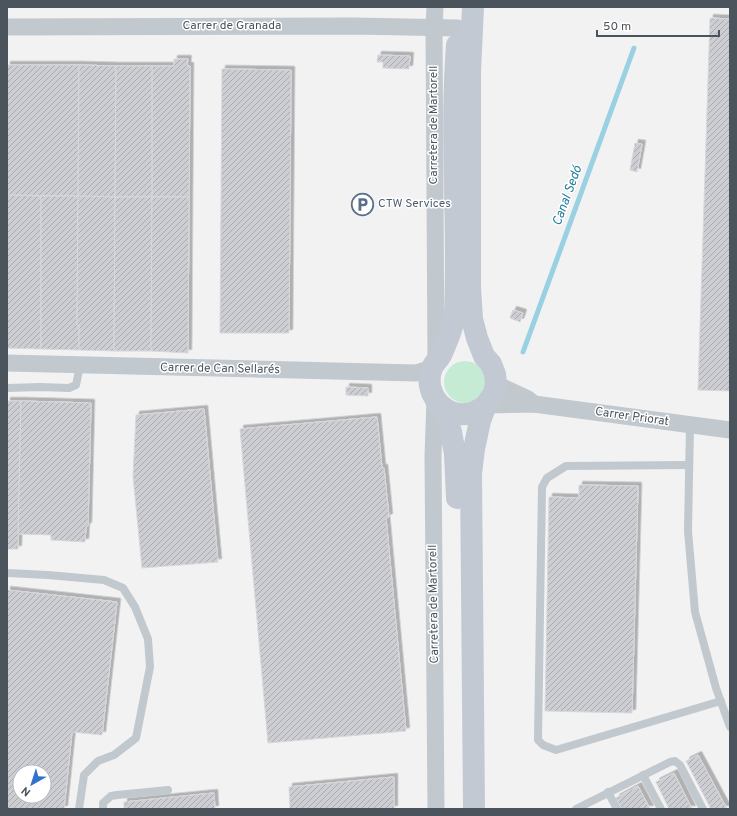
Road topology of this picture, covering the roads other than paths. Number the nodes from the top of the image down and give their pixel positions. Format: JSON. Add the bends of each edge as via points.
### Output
{"nodes":[{"id":1,"x":435,"y":7,"type":"edge"},
{"id":2,"x":473,"y":7,"type":"edge"},
{"id":3,"x":458,"y":17,"type":"edge"},
{"id":4,"x":7,"y":27,"type":"edge"},
{"id":5,"x":434,"y":28,"type":"junction"},
{"id":6,"x":484,"y":356,"type":"junction"},
{"id":7,"x":436,"y":362,"type":"junction"},
{"id":8,"x":7,"y":364,"type":"edge"},
{"id":9,"x":80,"y":366,"type":"junction"},
{"id":10,"x":496,"y":384,"type":"junction"},
{"id":11,"x":7,"y":388,"type":"edge"},
{"id":12,"x":440,"y":404,"type":"junction"},
{"id":13,"x":534,"y":404,"type":"junction"},
{"id":14,"x":486,"y":405,"type":"junction"},
{"id":15,"x":690,"y":425,"type":"junction"},
{"id":16,"x":730,"y":430,"type":"edge"},
{"id":17,"x":689,"y":465,"type":"junction"},
{"id":18,"x":7,"y":573,"type":"edge"},
{"id":19,"x":721,"y":701,"type":"junction"},
{"id":20,"x":730,"y":727,"type":"edge"},
{"id":21,"x":643,"y":775,"type":"junction"},
{"id":22,"x":168,"y":790,"type":"dead end"},
{"id":23,"x":608,"y":792,"type":"junction"},
{"id":24,"x":79,"y":809,"type":"edge"},
{"id":25,"x":103,"y":809,"type":"edge"},
{"id":26,"x":436,"y":809,"type":"edge"},
{"id":27,"x":458,"y":809,"type":"edge"},
{"id":28,"x":474,"y":809,"type":"edge"},
{"id":29,"x":576,"y":809,"type":"edge"},
{"id":30,"x":617,"y":809,"type":"edge"},
{"id":31,"x":661,"y":809,"type":"edge"},
{"id":32,"x":704,"y":809,"type":"edge"}],
"edges":[{"from":1,"to":5,"type":"street","name":"Carretera de Martorell"},
{"from":2,"to":6,"type":"main road","via":[[470,72],[470,287],[472,319]]},
{"from":3,"to":5,"type":"street","name":"Carrer de Granada"},
{"from":3,"to":7,"type":"main road","name":"Carretera de Martorell","via":[[454,91],[455,314],[452,328]]},
{"from":4,"to":5,"type":"street","name":"Carrer de Granada"},
{"from":5,"to":7,"type":"street","name":"Carretera de Martorell"},
{"from":6,"to":7,"type":"main road","via":[[475,350],[455,349]]},
{"from":6,"to":10,"type":"main road","via":[[491,364]]},
{"from":7,"to":9,"type":"street","name":"Carrer de Can Sellarés","via":[[416,373]]},
{"from":7,"to":12,"type":"main road","name":"Carretera de Martorell","via":[[430,384]]},
{"from":8,"to":9,"type":"street","name":"Carrer de Can Sellarés"},
{"from":9,"to":11,"type":"lane","via":[[76,385],[69,388]]},
{"from":10,"to":13,"type":"street","name":"Carrer Priorat"},
{"from":10,"to":14,"type":"main road","via":[[494,393]]},
{"from":12,"to":14,"type":"main road","via":[[452,412],[461,414],[478,411]]},
{"from":12,"to":26,"type":"street","name":"Carretera de Martorell","via":[[433,464]]},
{"from":12,"to":27,"type":"main road","name":"Carretera de Martorell","via":[[451,432],[456,472]]},
{"from":13,"to":14,"type":"street","name":"Carrer Priorat"},
{"from":13,"to":15,"type":"street","name":"Carrer Priorat"},
{"from":14,"to":28,"type":"main road","via":[[480,421],[471,474]]},
{"from":15,"to":16,"type":"street","name":"Carrer Priorat"},
{"from":15,"to":17,"type":"lane"},
{"from":17,"to":19,"type":"lane","via":[[688,531],[695,612]]},
{"from":17,"to":19,"type":"lane","via":[[566,466],[547,478],[542,487],[538,740],[556,750]]},
{"from":18,"to":24,"type":"lane","via":[[104,580],[123,588],[136,607],[148,639],[150,667],[136,738],[114,755],[98,761],[84,775]]},
{"from":19,"to":20,"type":"lane"},
{"from":21,"to":23,"type":"lane"},
{"from":21,"to":31,"type":"lane"},
{"from":21,"to":32,"type":"lane","via":[[675,761],[680,765]]},
{"from":22,"to":25,"type":"lane","via":[[117,794],[104,803]]},
{"from":23,"to":29,"type":"lane"},
{"from":23,"to":30,"type":"lane"}]}
